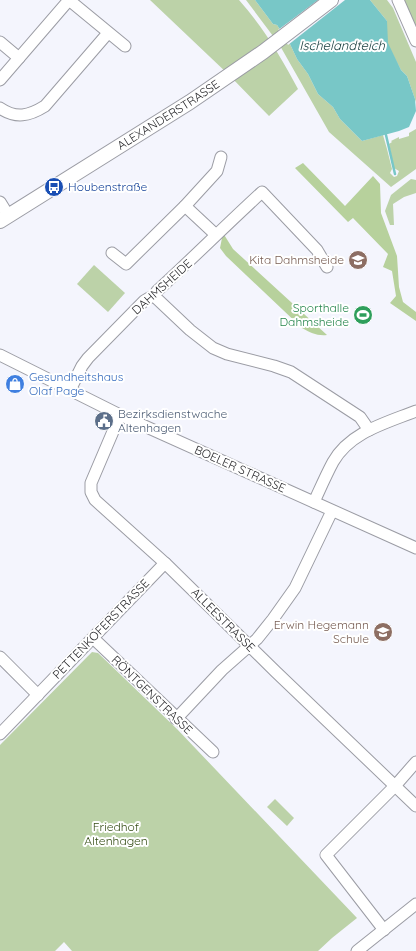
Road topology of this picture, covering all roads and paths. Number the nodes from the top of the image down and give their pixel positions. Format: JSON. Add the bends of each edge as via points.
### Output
{"nodes":[{"id":1,"x":69,"y":0,"type":"edge"},
{"id":2,"x":331,"y":0,"type":"edge"},
{"id":3,"x":398,"y":0,"type":"edge"},
{"id":4,"x":108,"y":33,"type":"junction"},
{"id":5,"x":0,"y":42,"type":"edge"},
{"id":6,"x":416,"y":42,"type":"edge"},
{"id":7,"x":125,"y":46,"type":"dead end"},
{"id":8,"x":19,"y":58,"type":"junction"},
{"id":9,"x":0,"y":80,"type":"edge"},
{"id":10,"x":0,"y":108,"type":"edge"},
{"id":11,"x":221,"y":157,"type":"dead end"},
{"id":12,"x":0,"y":202,"type":"edge"},
{"id":13,"x":185,"y":206,"type":"junction"},
{"id":14,"x":4,"y":218,"type":"edge"},
{"id":15,"x":215,"y":234,"type":"junction"},
{"id":16,"x":112,"y":253,"type":"dead end"},
{"id":17,"x":326,"y":267,"type":"dead end"},
{"id":18,"x":154,"y":296,"type":"junction"},
{"id":19,"x":0,"y":355,"type":"edge"},
{"id":20,"x":70,"y":390,"type":"junction"},
{"id":21,"x":416,"y":411,"type":"edge"},
{"id":22,"x":120,"y":415,"type":"junction"},
{"id":23,"x":370,"y":430,"type":"junction"},
{"id":24,"x":314,"y":502,"type":"junction"},
{"id":25,"x":332,"y":511,"type":"junction"},
{"id":26,"x":416,"y":548,"type":"edge"},
{"id":27,"x":165,"y":563,"type":"junction"},
{"id":28,"x":93,"y":638,"type":"junction"},
{"id":29,"x":248,"y":646,"type":"junction"},
{"id":30,"x":0,"y":657,"type":"edge"},
{"id":31,"x":38,"y":694,"type":"junction"},
{"id":32,"x":176,"y":718,"type":"junction"},
{"id":33,"x":0,"y":734,"type":"edge"},
{"id":34,"x":213,"y":752,"type":"dead end"},
{"id":35,"x":416,"y":762,"type":"edge"},
{"id":36,"x":395,"y":786,"type":"junction"},
{"id":37,"x":416,"y":806,"type":"edge"},
{"id":38,"x":416,"y":904,"type":"edge"},
{"id":39,"x":384,"y":930,"type":"junction"},
{"id":40,"x":357,"y":951,"type":"edge"}],
"edges":[{"from":1,"to":4,"type":"street"},
{"from":1,"to":8,"type":"street"},
{"from":2,"to":14,"type":"main road","name":"ALEXANDERSTRASSE","via":[[184,106]]},
{"from":3,"to":6,"type":"street"},
{"from":4,"to":7,"type":"street"},
{"from":4,"to":10,"type":"street","via":[[45,106],[19,116]]},
{"from":5,"to":8,"type":"street"},
{"from":8,"to":9,"type":"street"},
{"from":11,"to":13,"type":"street","via":[[216,171]]},
{"from":12,"to":14,"type":"street"},
{"from":13,"to":15,"type":"street"},
{"from":13,"to":16,"type":"street","via":[[126,264]]},
{"from":15,"to":17,"type":"street","name":"DAHMSHEIDE","via":[[262,192],[317,250]]},
{"from":15,"to":18,"type":"street","name":"DAHMSHEIDE"},
{"from":18,"to":20,"type":"street","name":"DAHMSHEIDE","via":[[144,301],[88,358]]},
{"from":18,"to":23,"type":"street","via":[[213,348],[291,372],[360,417]]},
{"from":19,"to":20,"type":"street","name":"BOELER STRASSE"},
{"from":20,"to":22,"type":"street","name":"BOELER STRASSE"},
{"from":21,"to":23,"type":"street"},
{"from":22,"to":24,"type":"street","name":"BOELER STRASSE"},
{"from":22,"to":27,"type":"street","name":"ALLEESTRASSE","via":[[93,477],[91,492],[99,504]]},
{"from":23,"to":24,"type":"street","via":[[345,447],[334,461]]},
{"from":24,"to":25,"type":"street","name":"BOELER STRASSE"},
{"from":25,"to":26,"type":"street","name":"BOELER STRASSE"},
{"from":25,"to":29,"type":"street","via":[[295,588],[257,639]]},
{"from":27,"to":28,"type":"street","name":"PETTENKOFERSTRASSE"},
{"from":27,"to":29,"type":"street","name":"ALLEESTRASSE"},
{"from":28,"to":31,"type":"street","name":"PETTENKOFERSTRASSE"},
{"from":28,"to":32,"type":"street","name":"RÖNTGENSTRASSE"},
{"from":29,"to":32,"type":"street"},
{"from":29,"to":36,"type":"street","name":"ALLEESTRASSE"},
{"from":30,"to":31,"type":"street"},
{"from":31,"to":33,"type":"street","name":"PETTENKOFERSTRASSE"},
{"from":32,"to":34,"type":"street","name":"RÖNTGENSTRASSE"},
{"from":35,"to":36,"type":"street"},
{"from":36,"to":37,"type":"street","name":"ALLEESTRASSE"},
{"from":36,"to":39,"type":"street","via":[[326,855]]},
{"from":38,"to":39,"type":"street"},
{"from":39,"to":40,"type":"street"}]}
